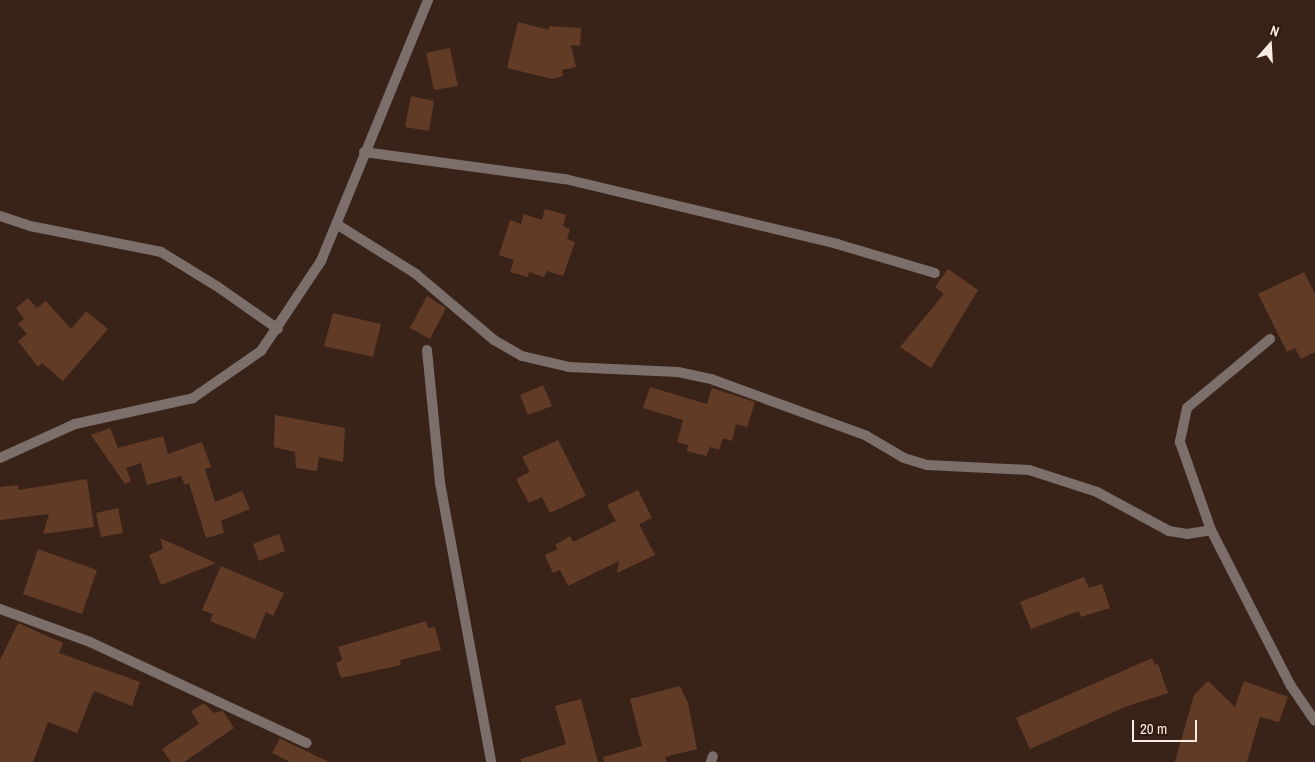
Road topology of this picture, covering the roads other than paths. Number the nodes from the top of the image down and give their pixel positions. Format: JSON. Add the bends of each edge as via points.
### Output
{"nodes":[{"id":1,"x":428,"y":0,"type":"edge"},
{"id":2,"x":364,"y":152,"type":"junction"},
{"id":3,"x":0,"y":216,"type":"edge"},
{"id":4,"x":338,"y":225,"type":"junction"},
{"id":5,"x":935,"y":272,"type":"dead end"},
{"id":6,"x":278,"y":329,"type":"junction"},
{"id":7,"x":1270,"y":339,"type":"dead end"},
{"id":8,"x":427,"y":350,"type":"dead end"},
{"id":9,"x":0,"y":458,"type":"edge"},
{"id":10,"x":1210,"y":530,"type":"junction"},
{"id":11,"x":0,"y":609,"type":"edge"},
{"id":12,"x":1315,"y":721,"type":"edge"},
{"id":13,"x":307,"y":743,"type":"dead end"},
{"id":14,"x":491,"y":762,"type":"edge"}],
"edges":[{"from":1,"to":2,"type":"street"},
{"from":2,"to":4,"type":"street"},
{"from":2,"to":5,"type":"street","via":[[565,178],[837,244]]},
{"from":3,"to":6,"type":"street","via":[[30,226],[161,252]]},
{"from":4,"to":6,"type":"street","via":[[321,261]]},
{"from":4,"to":10,"type":"street","via":[[416,274],[494,340],[522,356],[569,367],[678,372],[711,379],[865,435],[904,458],[927,465],[1029,470],[1097,492],[1169,531],[1187,534]]},
{"from":6,"to":9,"type":"street","via":[[261,351],[193,398],[75,424]]},
{"from":7,"to":10,"type":"street","via":[[1187,408],[1183,419],[1180,442]]},
{"from":8,"to":14,"type":"street","via":[[440,483]]},
{"from":10,"to":12,"type":"street","via":[[1291,686]]},
{"from":11,"to":13,"type":"street","via":[[90,642]]}]}
